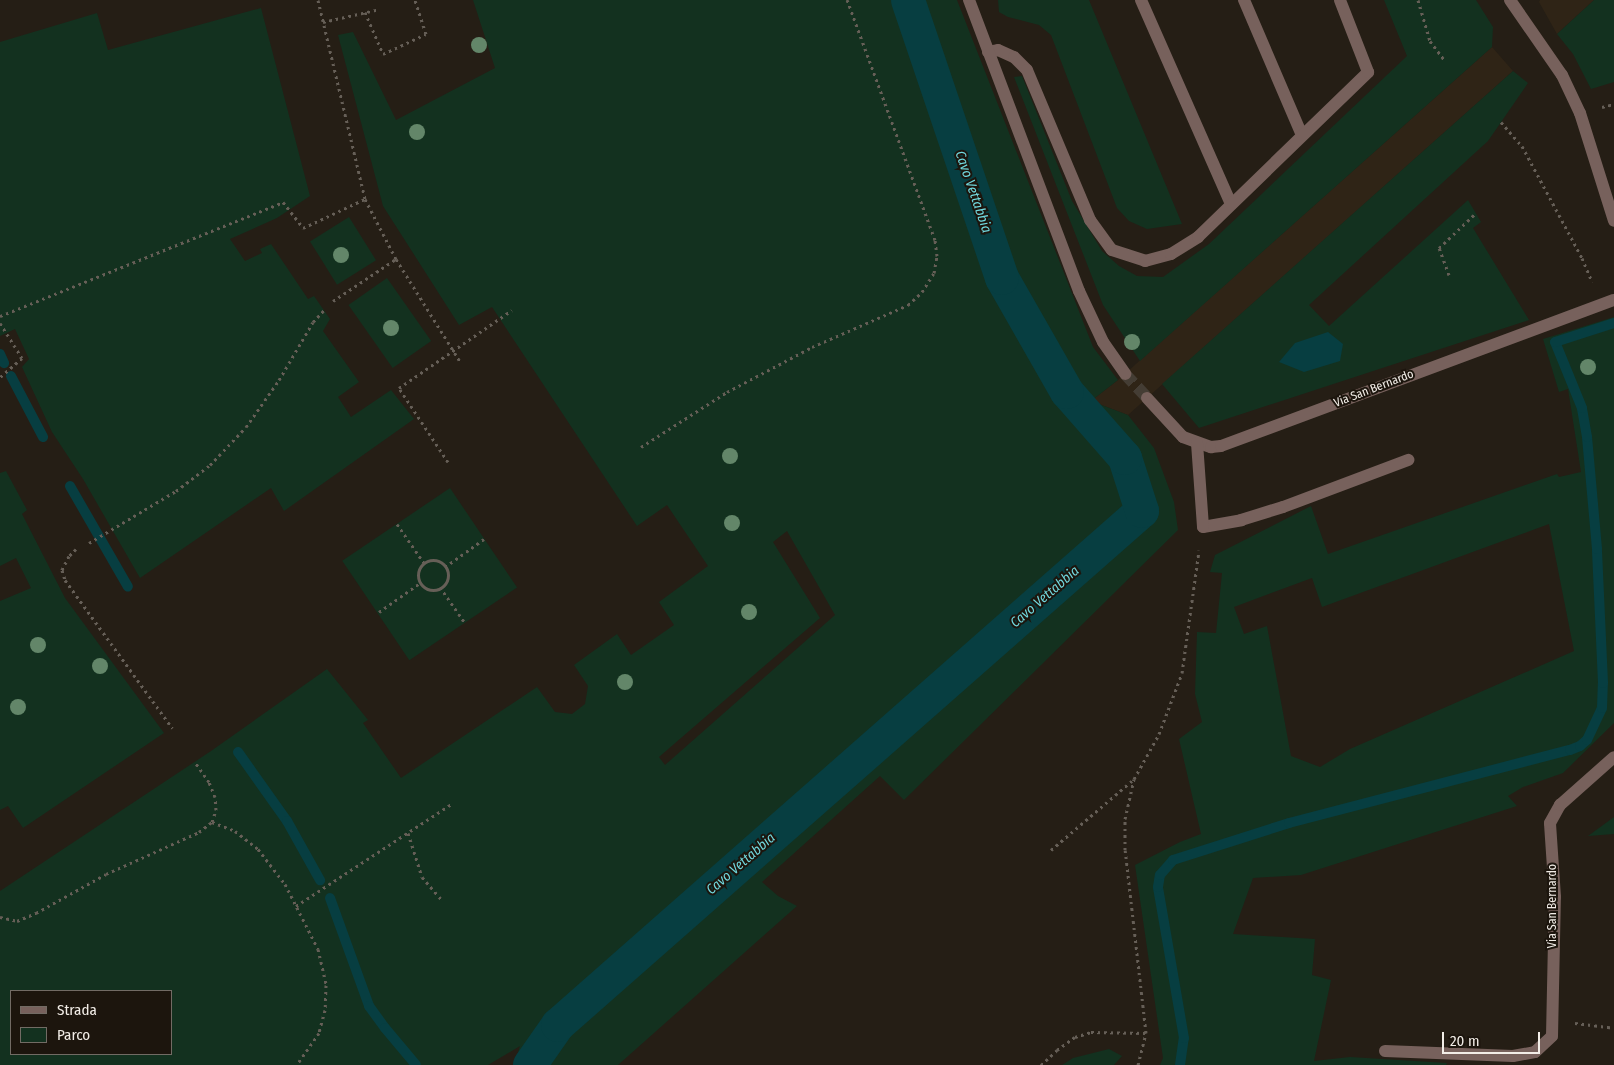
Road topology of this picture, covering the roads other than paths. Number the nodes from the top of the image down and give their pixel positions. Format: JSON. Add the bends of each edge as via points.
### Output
{"nodes":[{"id":1,"x":969,"y":0,"type":"edge"},
{"id":2,"x":1141,"y":0,"type":"edge"},
{"id":3,"x":1244,"y":0,"type":"edge"},
{"id":4,"x":1340,"y":0,"type":"edge"},
{"id":5,"x":1510,"y":0,"type":"edge"},
{"id":6,"x":988,"y":52,"type":"junction"},
{"id":7,"x":1302,"y":136,"type":"junction"},
{"id":8,"x":1231,"y":204,"type":"junction"},
{"id":9,"x":1614,"y":221,"type":"edge"},
{"id":10,"x":1614,"y":300,"type":"edge"},
{"id":11,"x":1125,"y":374,"type":"tunnel mouth"},
{"id":12,"x":1147,"y":398,"type":"tunnel mouth"},
{"id":13,"x":1197,"y":443,"type":"junction"},
{"id":14,"x":1408,"y":460,"type":"dead end"},
{"id":15,"x":1614,"y":757,"type":"edge"},
{"id":16,"x":1385,"y":1051,"type":"dead end"},
{"id":17,"x":1510,"y":1061,"type":"edge"}],
"edges":[{"from":1,"to":6,"type":"street"},
{"from":2,"to":8,"type":"street"},
{"from":3,"to":7,"type":"street"},
{"from":4,"to":7,"type":"street","via":[[1368,72]]},
{"from":5,"to":9,"type":"street","via":[[1562,75],[1580,113]]},
{"from":6,"to":8,"type":"street","via":[[998,50],[1014,57],[1026,70],[1090,220],[1112,250],[1145,261],[1171,254],[1198,237]]},
{"from":6,"to":11,"type":"street","via":[[1078,291],[1102,342]]},
{"from":7,"to":8,"type":"street"},
{"from":10,"to":13,"type":"street","name":"Via San Bernardo","via":[[1221,446]]},
{"from":12,"to":13,"type":"street","name":"Via San Bernardo","via":[[1183,437]]},
{"from":13,"to":14,"type":"street","via":[[1203,527],[1275,510]]},
{"from":15,"to":17,"type":"street","name":"Via San Bernardo","via":[[1560,805],[1550,823],[1555,897],[1552,1036],[1535,1052]]},
{"from":16,"to":17,"type":"street","name":"Via San Bernardo"}]}
